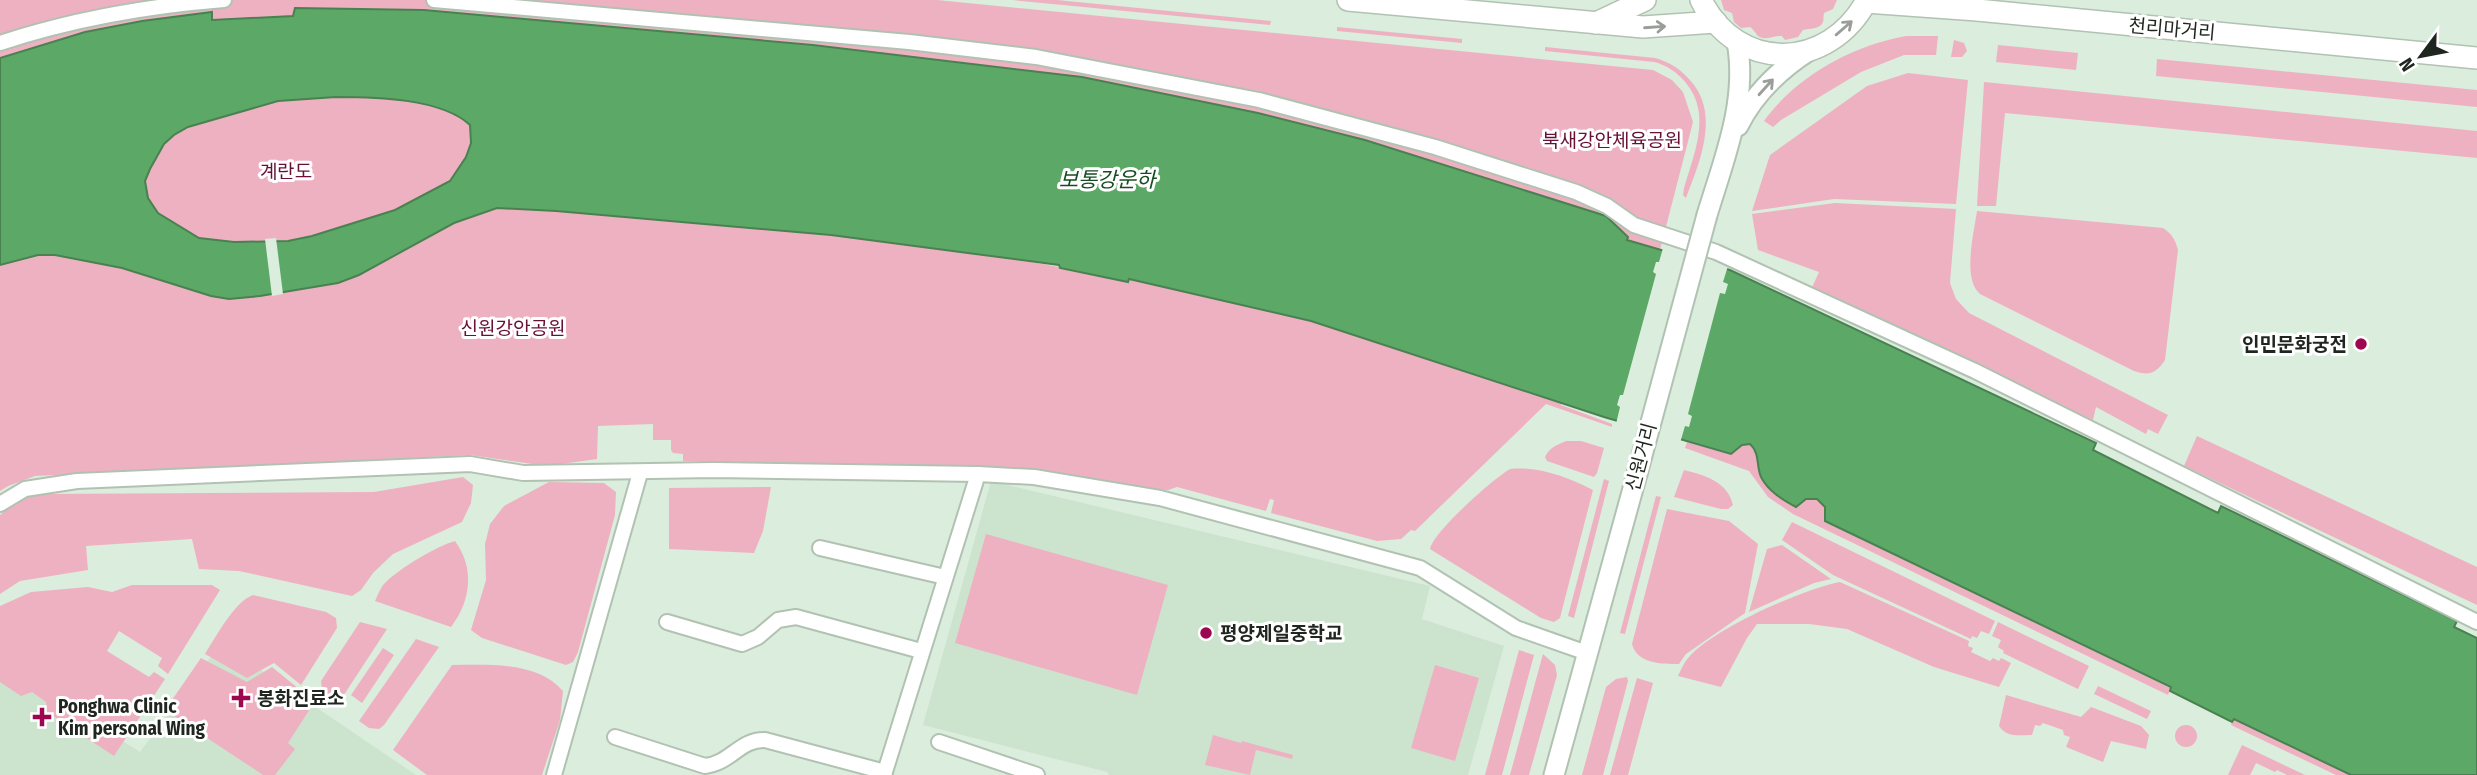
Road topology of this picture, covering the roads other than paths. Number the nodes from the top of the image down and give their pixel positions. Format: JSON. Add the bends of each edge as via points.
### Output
{"nodes":[{"id":1,"x":224,"y":0,"type":"edge"},
{"id":2,"x":434,"y":0,"type":"edge"},
{"id":3,"x":1348,"y":0,"type":"edge"},
{"id":4,"x":1645,"y":0,"type":"edge"},
{"id":5,"x":1701,"y":0,"type":"edge"},
{"id":6,"x":1866,"y":1,"type":"edge"},
{"id":7,"x":1442,"y":5,"type":"edge"},
{"id":8,"x":1716,"y":22,"type":"junction"},
{"id":9,"x":1595,"y":24,"type":"junction"},
{"id":10,"x":1737,"y":42,"type":"junction"},
{"id":11,"x":0,"y":43,"type":"edge"},
{"id":12,"x":1815,"y":47,"type":"junction"},
{"id":13,"x":2477,"y":58,"type":"edge"},
{"id":14,"x":1731,"y":139,"type":"junction"},
{"id":15,"x":640,"y":473,"type":"junction"},
{"id":16,"x":978,"y":474,"type":"junction"},
{"id":17,"x":0,"y":504,"type":"edge"},
{"id":18,"x":820,"y":548,"type":"dead end"},
{"id":19,"x":944,"y":577,"type":"junction"},
{"id":20,"x":667,"y":622,"type":"dead end"},
{"id":21,"x":2477,"y":622,"type":"edge"},
{"id":22,"x":921,"y":651,"type":"junction"},
{"id":23,"x":1587,"y":653,"type":"junction"},
{"id":24,"x":615,"y":737,"type":"dead end"},
{"id":25,"x":939,"y":743,"type":"dead end"},
{"id":26,"x":884,"y":774,"type":"edge"},
{"id":27,"x":554,"y":775,"type":"edge"},
{"id":28,"x":1037,"y":775,"type":"edge"},
{"id":29,"x":1554,"y":775,"type":"edge"}],
"edges":[{"from":1,"to":11,"type":"street","via":[[87,18]]},
{"from":2,"to":21,"type":"street","via":[[1036,57],[1259,100],[1447,151],[1576,192],[1634,225],[1728,258],[1975,371]]},
{"from":3,"to":7,"type":"main road"},
{"from":4,"to":9,"type":"main road"},
{"from":5,"to":8,"type":"main road"},
{"from":12,"to":6,"type":"main road","one_way":true,"via":[[1845,28]]},
{"from":6,"to":13,"type":"main road","name":"천리마거리"},
{"from":7,"to":9,"type":"main road"},
{"from":9,"to":8,"type":"main road","one_way":true,"via":[[1643,27]]},
{"from":8,"to":10,"type":"main road"},
{"from":10,"to":12,"type":"main road","via":[[1774,56]]},
{"from":10,"to":14,"type":"main road","name":"신원거리","via":[[1740,87]]},
{"from":14,"to":12,"type":"main road","name":"신원거리","one_way":true,"via":[[1770,81]]},
{"from":14,"to":23,"type":"main road","name":"신원거리","bridge":true},
{"from":15,"to":16,"type":"street"},
{"from":15,"to":17,"type":"street","via":[[523,474],[470,464],[77,481],[25,489]]},
{"from":15,"to":27,"type":"street"},
{"from":16,"to":19,"type":"street"},
{"from":16,"to":23,"type":"street","via":[[1034,477],[1160,498],[1420,568],[1516,628]]},
{"from":18,"to":19,"type":"street"},
{"from":19,"to":22,"type":"street"},
{"from":20,"to":22,"type":"street","via":[[742,644],[778,620],[796,617]]},
{"from":22,"to":26,"type":"street"},
{"from":23,"to":29,"type":"main road","name":"신원거리"},
{"from":24,"to":26,"type":"street","via":[[705,765],[717,764],[755,740],[765,740]]},
{"from":25,"to":28,"type":"street"}]}
